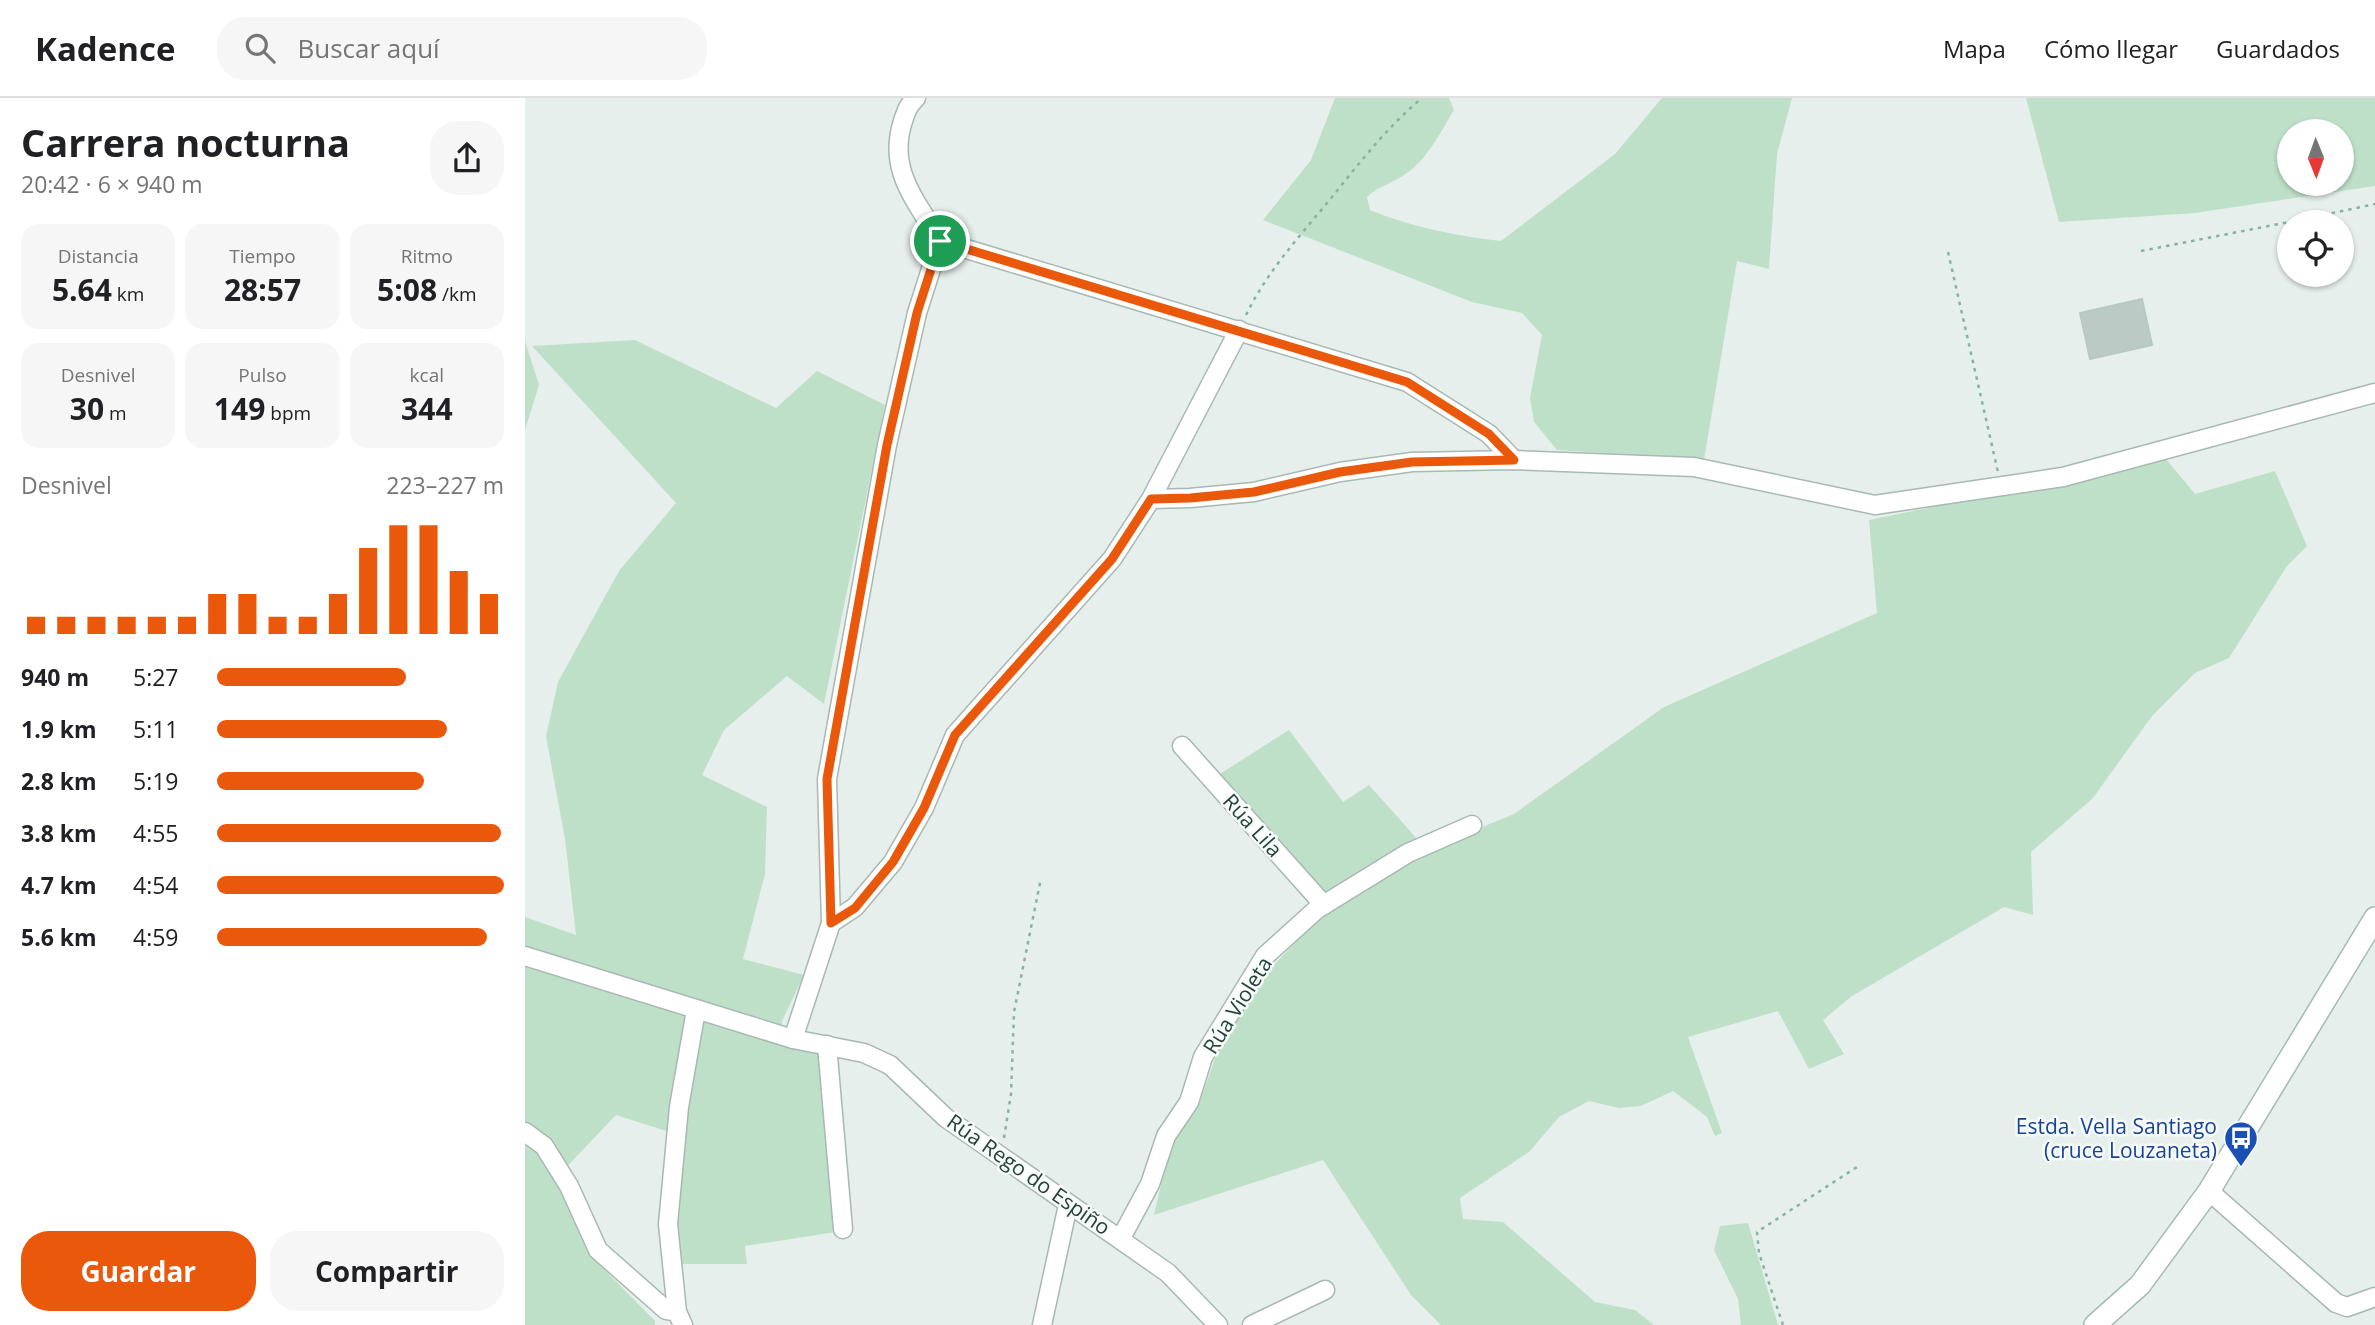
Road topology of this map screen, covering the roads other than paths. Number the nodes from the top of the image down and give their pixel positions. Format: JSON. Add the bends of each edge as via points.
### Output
{"nodes":[{"id":1,"x":916,"y":98,"type":"edge"},
{"id":2,"x":940,"y":241,"type":"junction"},
{"id":3,"x":1239,"y":330,"type":"junction"},
{"id":4,"x":2375,"y":393,"type":"edge"},
{"id":5,"x":1514,"y":460,"type":"junction"},
{"id":6,"x":1151,"y":499,"type":"junction"},
{"id":7,"x":1182,"y":746,"type":"dead end"},
{"id":8,"x":1472,"y":825,"type":"dead end"},
{"id":9,"x":1324,"y":905,"type":"junction"},
{"id":10,"x":2375,"y":918,"type":"edge"},
{"id":11,"x":831,"y":923,"type":"junction"},
{"id":12,"x":525,"y":956,"type":"edge"},
{"id":13,"x":696,"y":1010,"type":"junction"},
{"id":14,"x":793,"y":1039,"type":"junction"},
{"id":15,"x":827,"y":1045,"type":"junction"},
{"id":16,"x":525,"y":1132,"type":"edge"},
{"id":17,"x":2209,"y":1191,"type":"junction"},
{"id":18,"x":1068,"y":1205,"type":"junction"},
{"id":19,"x":843,"y":1229,"type":"dead end"},
{"id":20,"x":1122,"y":1238,"type":"junction"},
{"id":21,"x":1325,"y":1290,"type":"dead end"},
{"id":22,"x":2375,"y":1297,"type":"edge"},
{"id":23,"x":680,"y":1318,"type":"edge"},
{"id":24,"x":1042,"y":1325,"type":"edge"},
{"id":25,"x":1218,"y":1325,"type":"edge"},
{"id":26,"x":1252,"y":1325,"type":"edge"},
{"id":27,"x":2095,"y":1325,"type":"edge"}],
"edges":[{"from":1,"to":2,"type":"street","via":[[908,105],[898,135],[898,166]]},
{"from":2,"to":3,"type":"street"},
{"from":2,"to":11,"type":"street","via":[[917,313],[887,445],[827,779]]},
{"from":3,"to":5,"type":"street","via":[[1407,382],[1489,434]]},
{"from":3,"to":6,"type":"street"},
{"from":4,"to":5,"type":"street","via":[[2193,444],[2002,488],[1875,506],[1694,467]]},
{"from":5,"to":6,"type":"street","via":[[1412,462],[1340,472],[1254,492]]},
{"from":6,"to":11,"type":"street","via":[[1112,559],[955,735],[924,808],[893,862],[855,908]]},
{"from":7,"to":9,"type":"street","name":"Rúa Lila"},
{"from":8,"to":9,"type":"street","name":"Rúa Violeta","via":[[1408,853]]},
{"from":9,"to":20,"type":"street","name":"Rúa Violeta","via":[[1265,957],[1233,1005],[1203,1057],[1189,1102],[1165,1136],[1150,1184]]},
{"from":10,"to":17,"type":"main road"},
{"from":11,"to":14,"type":"street"},
{"from":12,"to":13,"type":"street","name":"Rúa Rego do Espiño"},
{"from":13,"to":14,"type":"street","name":"Rúa Rego do Espiño"},
{"from":13,"to":23,"type":"street","via":[[679,1107],[668,1224]]},
{"from":14,"to":15,"type":"street","name":"Rúa Rego do Espiño"},
{"from":15,"to":18,"type":"street","name":"Rúa Rego do Espiño","via":[[864,1052],[890,1065],[946,1118]]},
{"from":15,"to":19,"type":"street"},
{"from":16,"to":23,"type":"street","via":[[544,1146],[569,1186],[598,1250]]},
{"from":17,"to":22,"type":"street","via":[[2336,1303],[2347,1307]]},
{"from":17,"to":27,"type":"main road","via":[[2140,1285]]},
{"from":18,"to":20,"type":"street","name":"Rúa Rego do Espiño"},
{"from":18,"to":24,"type":"street"},
{"from":20,"to":25,"type":"street","name":"Rúa Rego do Espiño","via":[[1168,1273]]},
{"from":21,"to":26,"type":"street"}]}
